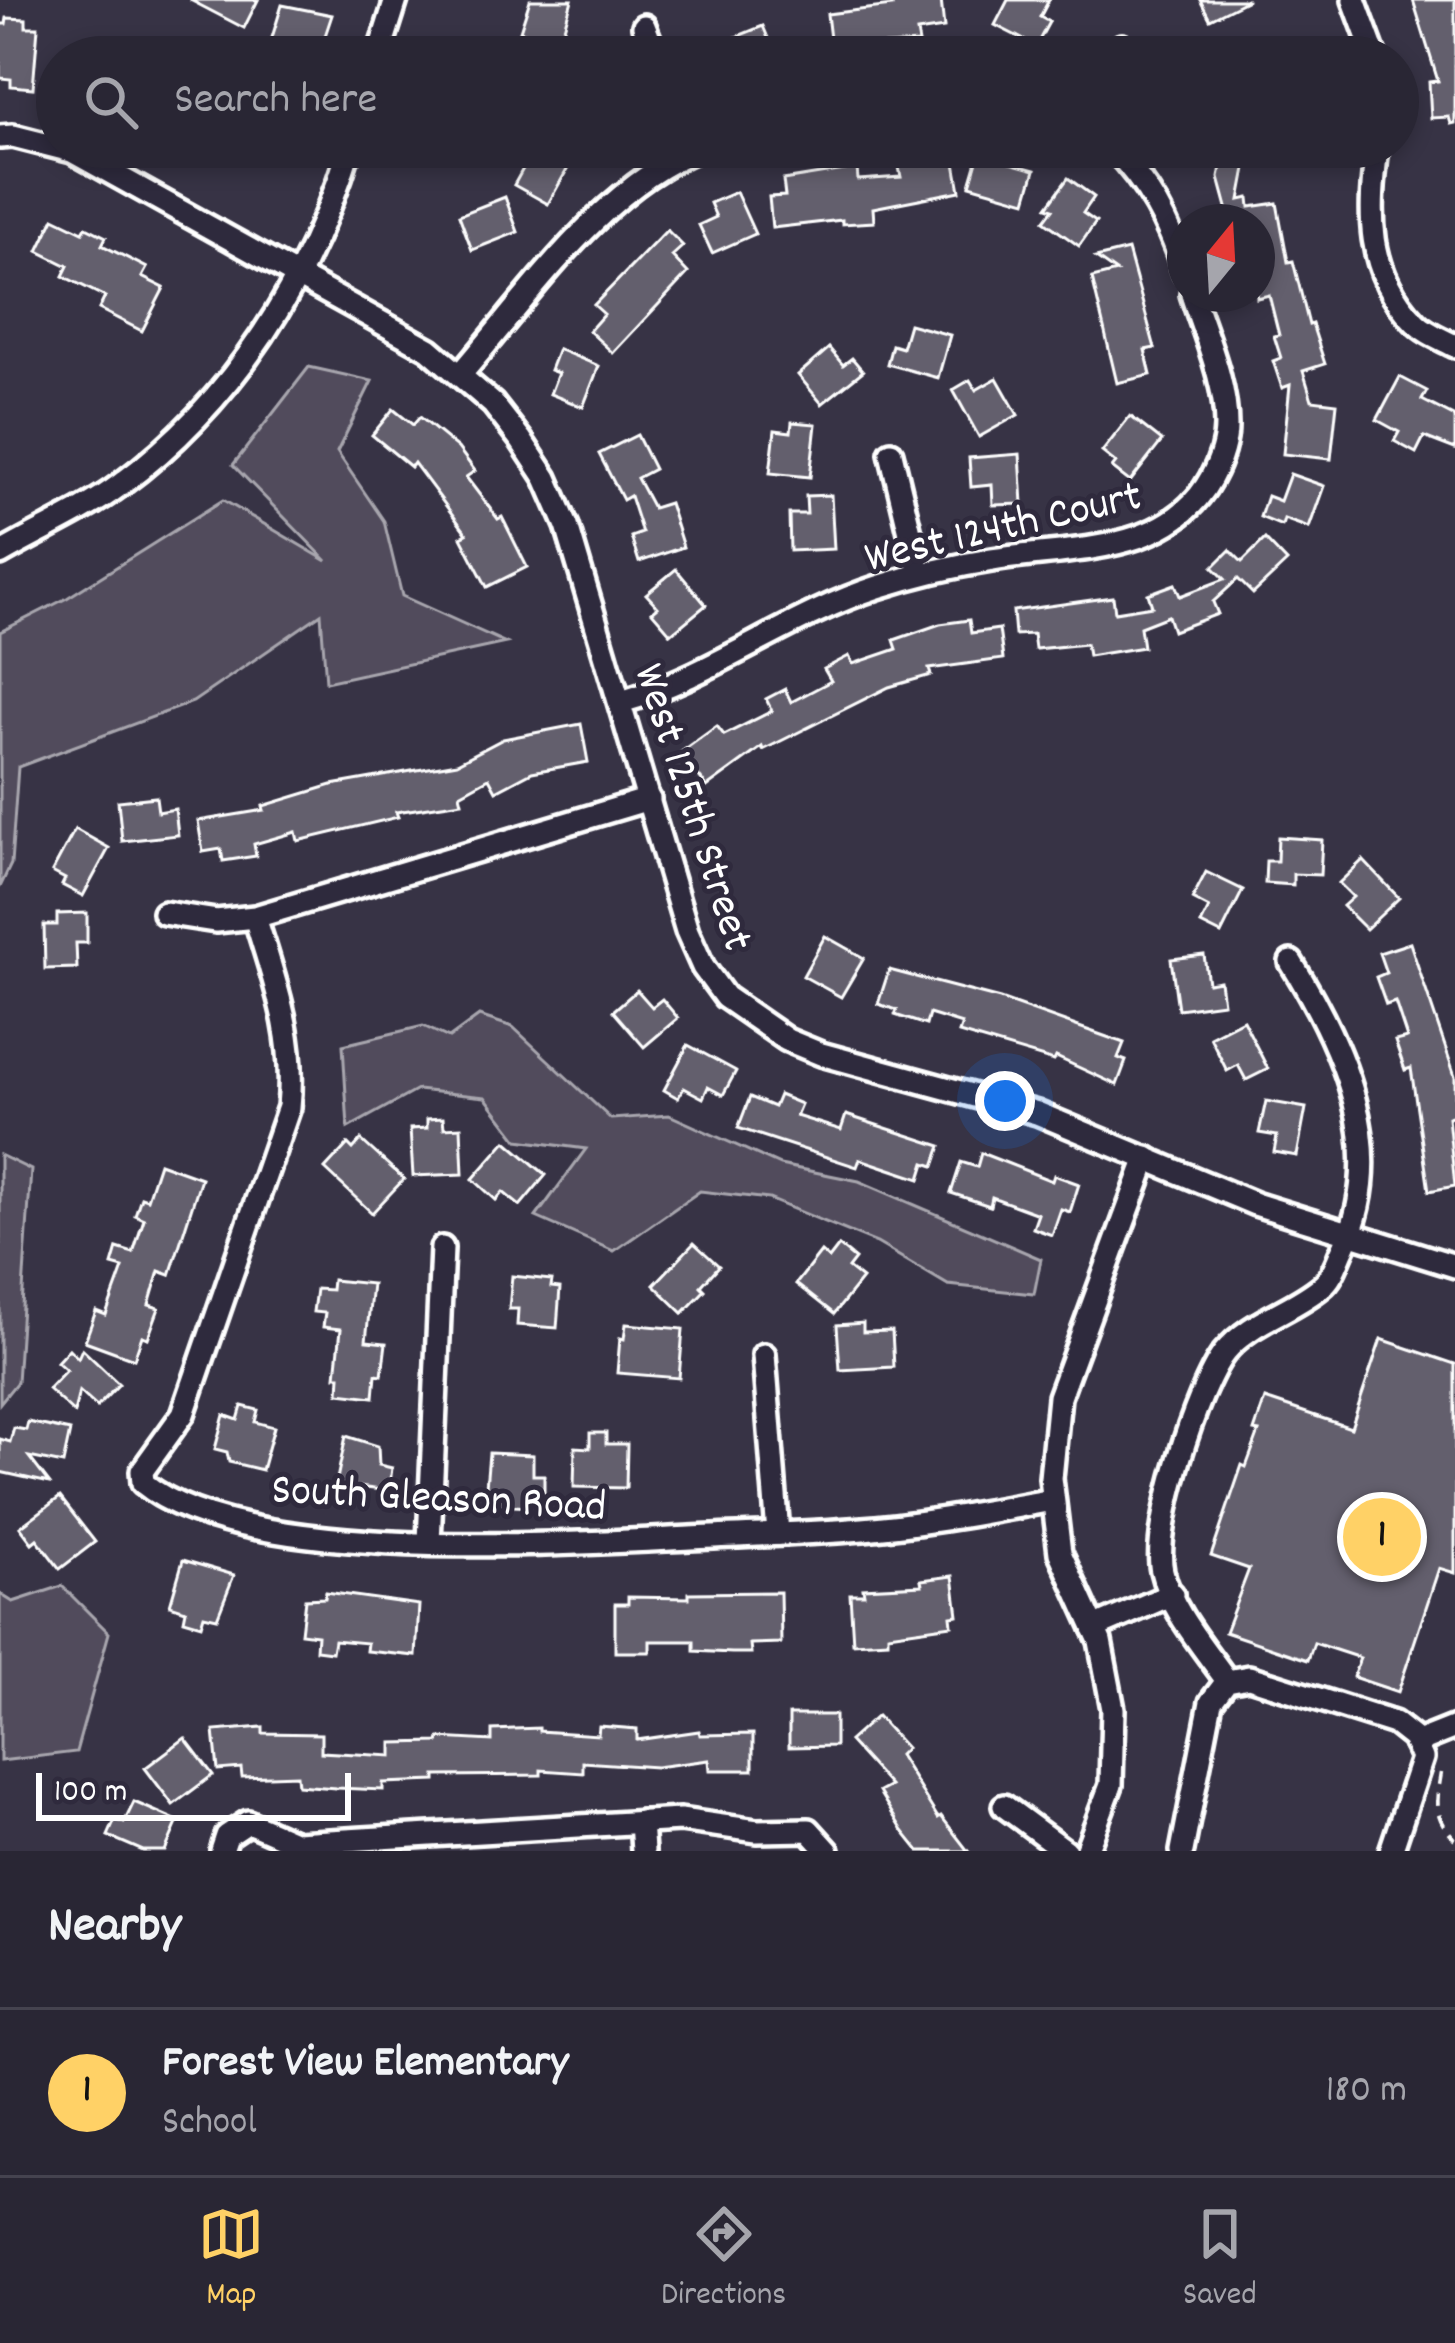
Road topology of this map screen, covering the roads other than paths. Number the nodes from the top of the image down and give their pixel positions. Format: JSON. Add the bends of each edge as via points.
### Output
{"nodes":[{"id":1,"x":396,"y":0,"type":"edge"},
{"id":2,"x":1354,"y":0,"type":"edge"},
{"id":3,"x":644,"y":26,"type":"dead end"},
{"id":4,"x":385,"y":36,"type":"edge"},
{"id":5,"x":648,"y":36,"type":"edge"},
{"id":6,"x":1367,"y":36,"type":"edge"},
{"id":7,"x":0,"y":137,"type":"edge"},
{"id":8,"x":36,"y":142,"type":"edge"},
{"id":9,"x":102,"y":168,"type":"edge"},
{"id":10,"x":343,"y":168,"type":"edge"},
{"id":11,"x":663,"y":168,"type":"edge"},
{"id":12,"x":1130,"y":168,"type":"edge"},
{"id":13,"x":1374,"y":168,"type":"edge"},
{"id":14,"x":1167,"y":220,"type":"edge"},
{"id":15,"x":297,"y":278,"type":"junction"},
{"id":16,"x":1198,"y":312,"type":"edge"},
{"id":17,"x":1455,"y":346,"type":"edge"},
{"id":18,"x":461,"y":374,"type":"junction"},
{"id":19,"x":892,"y":453,"type":"dead end"},
{"id":20,"x":0,"y":554,"type":"edge"},
{"id":21,"x":920,"y":574,"type":"junction"},
{"id":22,"x":621,"y":702,"type":"junction"},
{"id":23,"x":649,"y":799,"type":"junction"},
{"id":24,"x":164,"y":913,"type":"dead end"},
{"id":25,"x":255,"y":917,"type":"junction"},
{"id":26,"x":1292,"y":962,"type":"dead end"},
{"id":27,"x":1147,"y":1158,"type":"junction"},
{"id":28,"x":1349,"y":1235,"type":"junction"},
{"id":29,"x":442,"y":1248,"type":"dead end"},
{"id":30,"x":1455,"y":1266,"type":"edge"},
{"id":31,"x":764,"y":1355,"type":"dead end"},
{"id":32,"x":1053,"y":1500,"type":"junction"},
{"id":33,"x":778,"y":1534,"type":"junction"},
{"id":34,"x":429,"y":1542,"type":"junction"},
{"id":35,"x":1172,"y":1594,"type":"junction"},
{"id":36,"x":1094,"y":1628,"type":"junction"},
{"id":37,"x":1227,"y":1681,"type":"junction"},
{"id":38,"x":1455,"y":1727,"type":"edge"},
{"id":39,"x":1415,"y":1743,"type":"junction"},
{"id":40,"x":1004,"y":1805,"type":"dead end"},
{"id":41,"x":641,"y":1822,"type":"junction"},
{"id":42,"x":293,"y":1847,"type":"edge"},
{"id":43,"x":222,"y":1851,"type":"edge"},
{"id":44,"x":643,"y":1851,"type":"edge"},
{"id":45,"x":828,"y":1851,"type":"edge"},
{"id":46,"x":1065,"y":1851,"type":"edge"},
{"id":47,"x":1086,"y":1851,"type":"edge"},
{"id":48,"x":1182,"y":1851,"type":"edge"},
{"id":49,"x":1390,"y":1851,"type":"edge"}],
"edges":[{"from":1,"to":4,"type":"street"},
{"from":2,"to":6,"type":"street"},
{"from":3,"to":5,"type":"street"},
{"from":7,"to":8,"type":"street","name":"West 125th Street"},
{"from":9,"to":15,"type":"street","name":"West 125th Street"},
{"from":10,"to":15,"type":"street"},
{"from":11,"to":18,"type":"street","via":[[603,213]]},
{"from":12,"to":14,"type":"street"},
{"from":13,"to":17,"type":"street","via":[[1378,267],[1416,325]]},
{"from":15,"to":18,"type":"street","name":"West 125th Street"},
{"from":15,"to":20,"type":"street","via":[[222,393],[120,485]]},
{"from":16,"to":21,"type":"street","name":"West 124th Court","via":[[1226,428],[1218,464],[1179,520],[1150,535]]},
{"from":18,"to":22,"type":"street","name":"West 125th Street","via":[[546,478]]},
{"from":19,"to":21,"type":"street"},
{"from":21,"to":22,"type":"street","name":"West 124th Court","via":[[815,612],[669,688]]},
{"from":22,"to":23,"type":"street","name":"West 125th Street"},
{"from":23,"to":25,"type":"street"},
{"from":23,"to":27,"type":"street","name":"West 125th Street","via":[[703,968],[757,1022],[821,1054],[1037,1113]]},
{"from":24,"to":25,"type":"street"},
{"from":25,"to":34,"type":"street","name":"South Gleason Road","via":[[289,1031],[289,1107],[183,1414],[142,1471],[143,1483],[199,1514],[303,1537]]},
{"from":26,"to":28,"type":"street","via":[[1319,1007],[1356,1108],[1365,1177]]},
{"from":27,"to":28,"type":"street","name":"West 125th Street"},
{"from":27,"to":32,"type":"street","via":[[1059,1397]]},
{"from":28,"to":30,"type":"street","name":"West 125th Street"},
{"from":28,"to":35,"type":"street","via":[[1326,1284],[1250,1328],[1222,1356],[1164,1511],[1161,1569]]},
{"from":29,"to":34,"type":"street"},
{"from":31,"to":33,"type":"street"},
{"from":32,"to":33,"type":"street","name":"South Gleason Road"},
{"from":32,"to":36,"type":"street","via":[[1060,1553]]},
{"from":33,"to":34,"type":"street","name":"South Gleason Road","via":[[524,1546]]},
{"from":35,"to":36,"type":"street"},
{"from":35,"to":37,"type":"street"},
{"from":36,"to":47,"type":"street","via":[[1113,1709],[1111,1785]]},
{"from":37,"to":39,"type":"street","via":[[1249,1677],[1379,1718]]},
{"from":37,"to":48,"type":"street","via":[[1211,1702]]},
{"from":38,"to":39,"type":"street"},
{"from":39,"to":49,"type":"street","via":[[1422,1758]]},
{"from":40,"to":46,"type":"street"},
{"from":41,"to":42,"type":"street"},
{"from":41,"to":44,"type":"street"},
{"from":41,"to":45,"type":"street","via":[[809,1830]]},
{"from":42,"to":43,"type":"street","via":[[248,1822],[226,1836]]}]}
